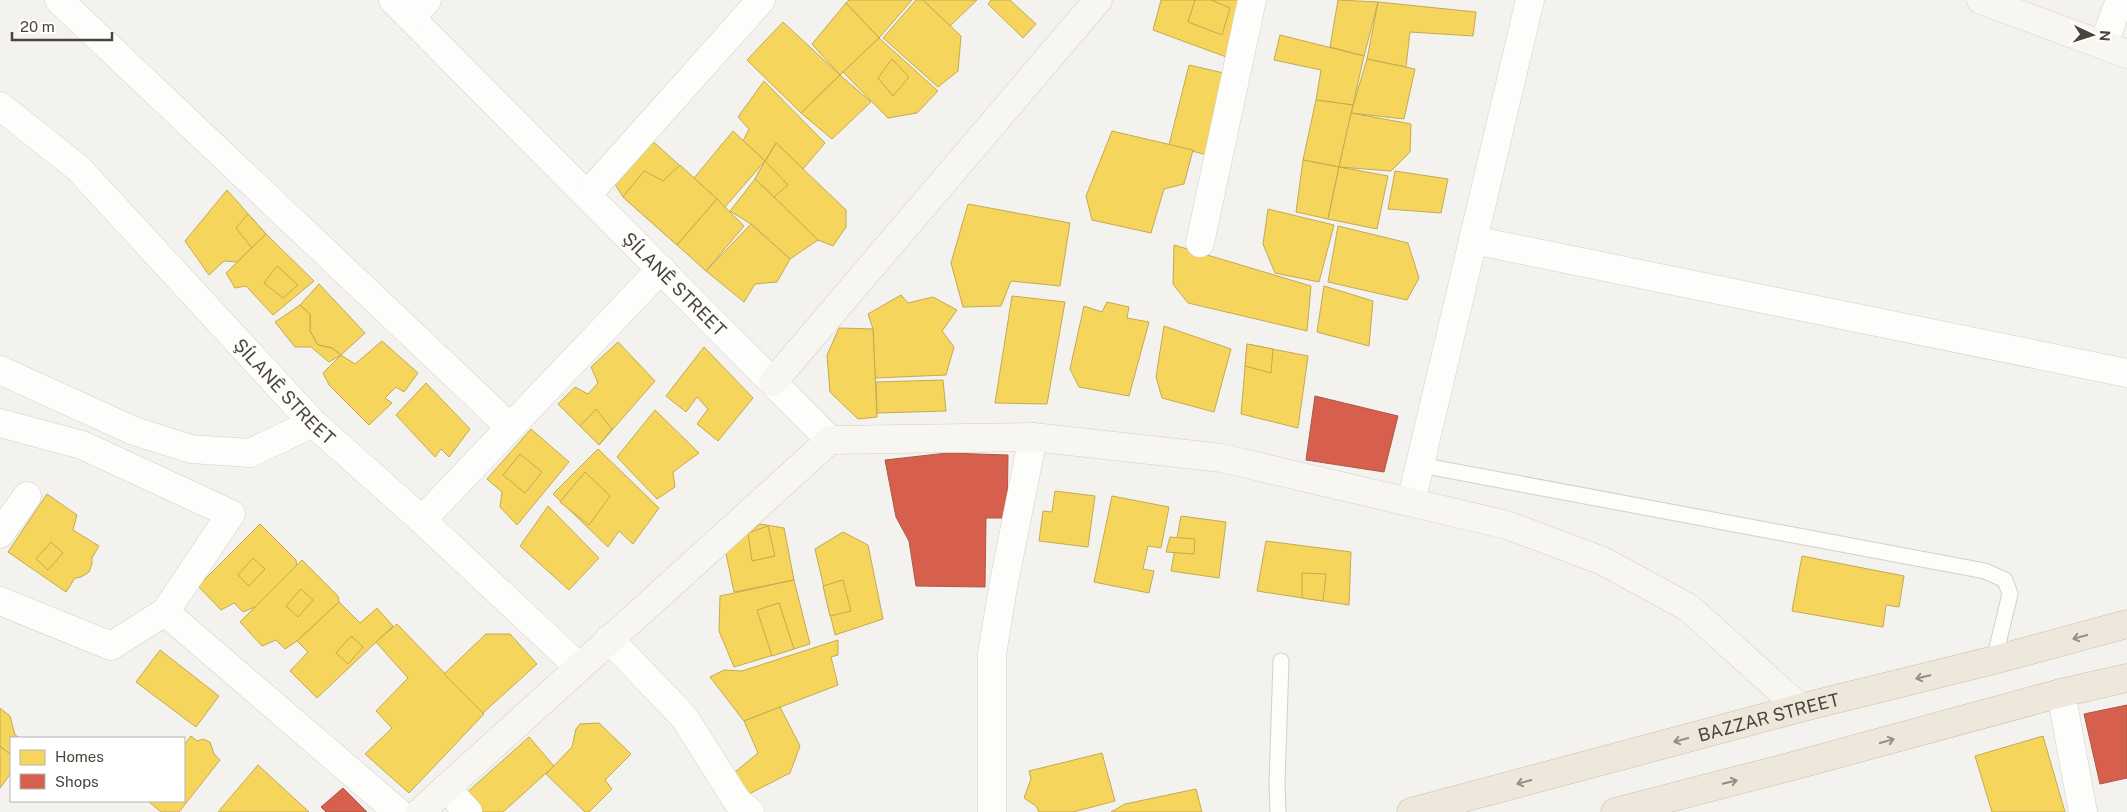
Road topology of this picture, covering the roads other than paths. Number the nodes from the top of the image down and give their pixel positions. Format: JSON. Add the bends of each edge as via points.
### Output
{"nodes":[{"id":1,"x":59,"y":0,"type":"edge"},
{"id":2,"x":761,"y":0,"type":"edge"},
{"id":3,"x":1098,"y":0,"type":"edge"},
{"id":4,"x":1252,"y":0,"type":"edge"},
{"id":5,"x":1530,"y":0,"type":"edge"},
{"id":6,"x":1981,"y":0,"type":"edge"},
{"id":7,"x":2120,"y":0,"type":"edge"},
{"id":8,"x":411,"y":6,"type":"edge"},
{"id":9,"x":2115,"y":50,"type":"edge"},
{"id":10,"x":0,"y":106,"type":"edge"},
{"id":11,"x":587,"y":195,"type":"junction"},
{"id":12,"x":1473,"y":240,"type":"junction"},
{"id":13,"x":1200,"y":243,"type":"dead end"},
{"id":14,"x":661,"y":269,"type":"junction"},
{"id":15,"x":0,"y":370,"type":"edge"},
{"id":16,"x":2127,"y":373,"type":"edge"},
{"id":17,"x":773,"y":382,"type":"junction"},
{"id":18,"x":0,"y":423,"type":"edge"},
{"id":19,"x":312,"y":423,"type":"junction"},
{"id":20,"x":509,"y":426,"type":"junction"},
{"id":21,"x":1033,"y":437,"type":"junction"},
{"id":22,"x":830,"y":440,"type":"junction"},
{"id":23,"x":1420,"y":466,"type":"junction"},
{"id":24,"x":27,"y":496,"type":"dead end"},
{"id":25,"x":1412,"y":502,"type":"junction"},
{"id":26,"x":422,"y":520,"type":"junction"},
{"id":27,"x":0,"y":534,"type":"edge"},
{"id":28,"x":0,"y":600,"type":"edge"},
{"id":29,"x":164,"y":612,"type":"junction"},
{"id":30,"x":2127,"y":624,"type":"edge"},
{"id":31,"x":610,"y":639,"type":"junction"},
{"id":32,"x":1994,"y":660,"type":"junction"},
{"id":33,"x":1281,"y":661,"type":"dead end"},
{"id":34,"x":579,"y":667,"type":"junction"},
{"id":35,"x":2127,"y":678,"type":"edge"},
{"id":36,"x":2061,"y":693,"type":"junction"},
{"id":37,"x":1800,"y":708,"type":"junction"},
{"id":38,"x":446,"y":788,"type":"junction"},
{"id":39,"x":1673,"y":804,"type":"edge"},
{"id":40,"x":398,"y":812,"type":"edge"},
{"id":41,"x":420,"y":812,"type":"edge"},
{"id":42,"x":468,"y":812,"type":"edge"},
{"id":43,"x":750,"y":812,"type":"edge"},
{"id":44,"x":992,"y":812,"type":"edge"},
{"id":45,"x":1278,"y":812,"type":"edge"},
{"id":46,"x":1411,"y":812,"type":"edge"},
{"id":47,"x":1615,"y":812,"type":"edge"},
{"id":48,"x":2084,"y":812,"type":"edge"}],
"edges":[{"from":1,"to":20,"type":"street"},
{"from":2,"to":11,"type":"street"},
{"from":3,"to":17,"type":"street"},
{"from":4,"to":13,"type":"street"},
{"from":5,"to":12,"type":"street"},
{"from":6,"to":9,"type":"street"},
{"from":7,"to":9,"type":"street"},
{"from":8,"to":11,"type":"street","name":"ŞÍLANÊ STREET"},
{"from":10,"to":19,"type":"street","name":"ŞÍLANÊ STREET","via":[[78,168]]},
{"from":11,"to":14,"type":"street","name":"ŞÍLANÊ STREET"},
{"from":12,"to":16,"type":"street"},
{"from":12,"to":23,"type":"street"},
{"from":14,"to":17,"type":"street","name":"ŞÍLANÊ STREET"},
{"from":14,"to":20,"type":"street"},
{"from":15,"to":19,"type":"street","via":[[134,432],[190,449],[250,453]]},
{"from":17,"to":22,"type":"street","name":"ŞÍLANÊ STREET"},
{"from":18,"to":29,"type":"street","via":[[82,445],[231,514]]},
{"from":19,"to":26,"type":"street","name":"ŞÍLANÊ STREET"},
{"from":20,"to":26,"type":"street"},
{"from":21,"to":22,"type":"street"},
{"from":21,"to":25,"type":"street","via":[[1222,458]]},
{"from":21,"to":44,"type":"street","via":[[992,654]]},
{"from":22,"to":31,"type":"street"},
{"from":23,"to":25,"type":"street"},
{"from":23,"to":32,"type":"lane","via":[[1985,571],[2005,580],[2010,594]]},
{"from":24,"to":27,"type":"street"},
{"from":25,"to":37,"type":"street","via":[[1507,525],[1602,561],[1689,608]]},
{"from":26,"to":34,"type":"street","name":"ŞÍLANÊ STREET"},
{"from":28,"to":29,"type":"street","via":[[111,646]]},
{"from":29,"to":40,"type":"street"},
{"from":30,"to":32,"type":"highway","name":"BAZZAR STREET","one_way":true},
{"from":31,"to":34,"type":"street"},
{"from":31,"to":43,"type":"street","via":[[684,717],[737,801]]},
{"from":32,"to":37,"type":"highway","name":"BAZZAR STREET","one_way":true},
{"from":33,"to":45,"type":"lane"},
{"from":34,"to":38,"type":"street"},
{"from":35,"to":36,"type":"highway"},
{"from":39,"to":36,"type":"highway","one_way":true,"via":[[1793,766]]},
{"from":36,"to":48,"type":"street"},
{"from":37,"to":46,"type":"highway","name":"BAZZAR STREET","one_way":true},
{"from":38,"to":41,"type":"street"},
{"from":38,"to":42,"type":"street"},
{"from":39,"to":47,"type":"highway"}]}
